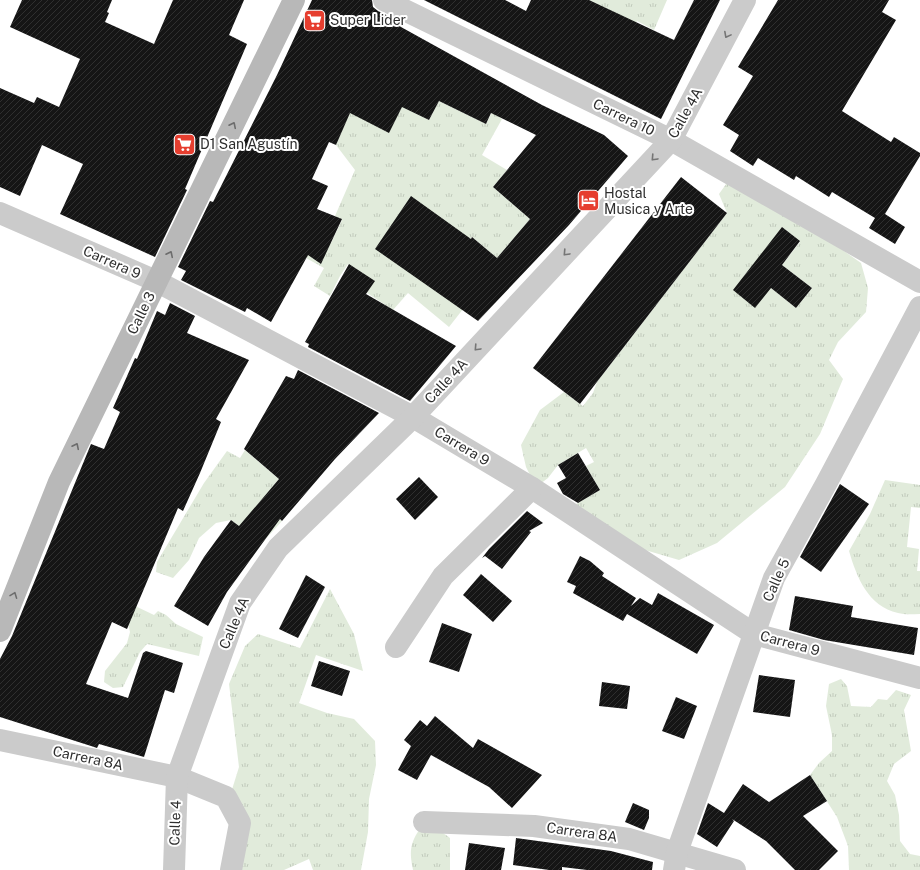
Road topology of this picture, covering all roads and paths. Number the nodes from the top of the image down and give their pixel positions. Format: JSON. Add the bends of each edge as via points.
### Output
{"nodes":[{"id":1,"x":294,"y":0,"type":"edge"},
{"id":2,"x":384,"y":0,"type":"edge"},
{"id":3,"x":745,"y":0,"type":"edge"},
{"id":4,"x":671,"y":140,"type":"junction"},
{"id":5,"x":0,"y":213,"type":"edge"},
{"id":6,"x":156,"y":281,"type":"junction"},
{"id":7,"x":920,"y":282,"type":"edge"},
{"id":8,"x":920,"y":307,"type":"edge"},
{"id":9,"x":413,"y":417,"type":"junction"},
{"id":10,"x":532,"y":488,"type":"junction"},
{"id":11,"x":0,"y":631,"type":"edge"},
{"id":12,"x":754,"y":634,"type":"junction"},
{"id":13,"x":396,"y":647,"type":"dead end"},
{"id":14,"x":920,"y":678,"type":"edge"},
{"id":15,"x":0,"y":740,"type":"edge"},
{"id":16,"x":177,"y":777,"type":"junction"},
{"id":17,"x":424,"y":822,"type":"dead end"},
{"id":18,"x":676,"y":861,"type":"edge"},
{"id":19,"x":174,"y":870,"type":"edge"},
{"id":20,"x":231,"y":870,"type":"edge"},
{"id":21,"x":735,"y":870,"type":"edge"}],
"edges":[{"from":6,"to":1,"type":"main road","name":"Calle 3","one_way":true},
{"from":2,"to":4,"type":"street","name":"Carrera 10"},
{"from":3,"to":4,"type":"street","name":"Calle 4A","one_way":true},
{"from":4,"to":7,"type":"street","name":"Carrera 10"},
{"from":4,"to":9,"type":"street","name":"Calle 4A","one_way":true},
{"from":5,"to":6,"type":"street","name":"Carrera 9"},
{"from":6,"to":9,"type":"street","name":"Carrera 9"},
{"from":11,"to":6,"type":"main road","name":"Calle 3","one_way":true,"via":[[59,482]]},
{"from":8,"to":12,"type":"street","name":"Calle 5","via":[[774,578]]},
{"from":9,"to":10,"type":"street","name":"Carrera 9"},
{"from":9,"to":16,"type":"street","name":"Calle 4A","via":[[278,548],[240,603]]},
{"from":10,"to":12,"type":"street","name":"Carrera 9"},
{"from":10,"to":13,"type":"street","via":[[443,576]]},
{"from":12,"to":14,"type":"street","name":"Carrera 9"},
{"from":12,"to":18,"type":"street","name":"Calle 5"},
{"from":15,"to":16,"type":"street","name":"Carrera 8A"},
{"from":16,"to":19,"type":"street","name":"Calle 4"},
{"from":16,"to":20,"type":"street","name":"Carrera 8A","via":[[226,797],[240,823]]},
{"from":17,"to":18,"type":"street","name":"Carrera 8A","via":[[534,826],[629,839]]},
{"from":18,"to":21,"type":"street","name":"Carrera 8A"}]}
